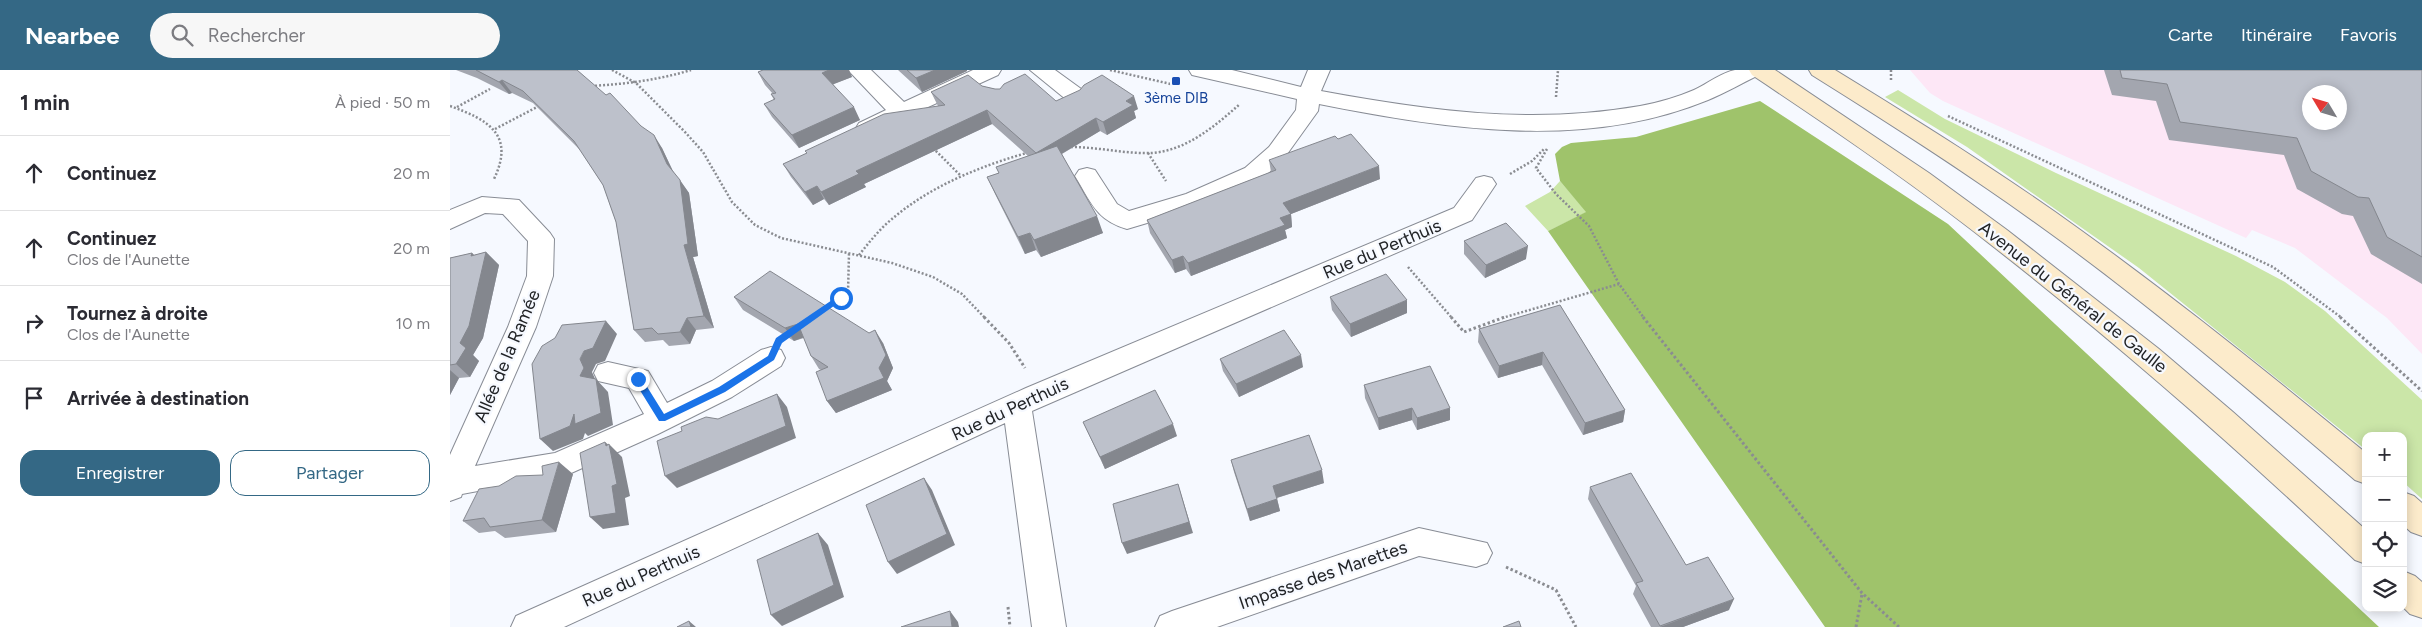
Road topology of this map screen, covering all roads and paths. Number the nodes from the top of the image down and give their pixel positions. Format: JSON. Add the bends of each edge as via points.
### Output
{"nodes":[{"id":1,"x":612,"y":70,"type":"edge"},
{"id":2,"x":692,"y":70,"type":"edge"},
{"id":3,"x":859,"y":70,"type":"edge"},
{"id":4,"x":1041,"y":70,"type":"edge"},
{"id":5,"x":1200,"y":70,"type":"edge"},
{"id":6,"x":1320,"y":70,"type":"edge"},
{"id":7,"x":1558,"y":70,"type":"edge"},
{"id":8,"x":1751,"y":70,"type":"edge"},
{"id":9,"x":1760,"y":70,"type":"edge"},
{"id":10,"x":1820,"y":70,"type":"edge"},
{"id":11,"x":1891,"y":70,"type":"edge"},
{"id":12,"x":986,"y":78,"type":"edge"},
{"id":13,"x":636,"y":83,"type":"junction"},
{"id":14,"x":1898,"y":87,"type":"dead end"},
{"id":15,"x":583,"y":88,"type":"edge"},
{"id":16,"x":490,"y":89,"type":"edge"},
{"id":17,"x":1308,"y":95,"type":"junction"},
{"id":18,"x":1076,"y":96,"type":"edge"},
{"id":19,"x":1246,"y":99,"type":"dead end"},
{"id":20,"x":1556,"y":100,"type":"dead end"},
{"id":21,"x":546,"y":102,"type":"edge"},
{"id":22,"x":450,"y":106,"type":"edge"},
{"id":23,"x":457,"y":107,"type":"junction"},
{"id":24,"x":1941,"y":112,"type":"dead end"},
{"id":25,"x":900,"y":113,"type":"junction"},
{"id":26,"x":495,"y":129,"type":"junction"},
{"id":27,"x":847,"y":137,"type":"edge"},
{"id":28,"x":1064,"y":147,"type":"edge"},
{"id":29,"x":1035,"y":151,"type":"edge"},
{"id":30,"x":1148,"y":152,"type":"junction"},
{"id":31,"x":961,"y":176,"type":"junction"},
{"id":32,"x":1087,"y":176,"type":"dead end"},
{"id":33,"x":1166,"y":182,"type":"dead end"},
{"id":34,"x":1484,"y":184,"type":"joint"},
{"id":35,"x":482,"y":205,"type":"junction"},
{"id":36,"x":450,"y":220,"type":"edge"},
{"id":37,"x":1390,"y":246,"type":"junction"},
{"id":38,"x":849,"y":253,"type":"junction"},
{"id":39,"x":858,"y":256,"type":"junction"},
{"id":40,"x":1619,"y":284,"type":"junction"},
{"id":41,"x":821,"y":312,"type":"edge"},
{"id":42,"x":771,"y":358,"type":"dead end"},
{"id":43,"x":608,"y":372,"type":"dead end"},
{"id":44,"x":2422,"y":391,"type":"edge"},
{"id":45,"x":1027,"y":401,"type":"junction"},
{"id":46,"x":662,"y":419,"type":"junction"},
{"id":47,"x":2362,"y":468,"type":"edge"},
{"id":48,"x":450,"y":485,"type":"edge"},
{"id":49,"x":2407,"y":509,"type":"edge"},
{"id":50,"x":2422,"y":522,"type":"edge"},
{"id":51,"x":2362,"y":546,"type":"edge"},
{"id":52,"x":1476,"y":553,"type":"joint"},
{"id":53,"x":2407,"y":590,"type":"edge"},
{"id":54,"x":1862,"y":593,"type":"junction"},
{"id":55,"x":2422,"y":603,"type":"edge"},
{"id":56,"x":537,"y":625,"type":"edge"},
{"id":57,"x":1049,"y":627,"type":"edge"},
{"id":58,"x":1172,"y":627,"type":"edge"},
{"id":59,"x":1576,"y":627,"type":"edge"},
{"id":60,"x":1856,"y":627,"type":"edge"},
{"id":61,"x":1899,"y":627,"type":"edge"}],
"edges":[{"from":1,"to":13,"type":"path"},
{"from":2,"to":13,"type":"path"},
{"from":3,"to":25,"type":"street"},
{"from":4,"to":18,"type":"street"},
{"from":5,"to":17,"type":"street"},
{"from":6,"to":17,"type":"street"},
{"from":7,"to":20,"type":"path"},
{"from":8,"to":17,"type":"street","via":[[1694,98],[1660,108],[1619,117],[1554,123],[1467,121]]},
{"from":9,"to":51,"type":"main road","name":"Avenue du Général de Gaulle","via":[[1910,170],[2077,297],[2238,431]]},
{"from":10,"to":47,"type":"main road","via":[[1947,148],[2070,235],[2213,344]]},
{"from":11,"to":14,"type":"path","via":[[1891,83]]},
{"from":12,"to":25,"type":"street"},
{"from":13,"to":15,"type":"path"},
{"from":13,"to":38,"type":"path","via":[[703,152],[732,202],[755,225],[781,238]]},
{"from":16,"to":23,"type":"path"},
{"from":17,"to":32,"type":"street","via":[[1307,112],[1277,152],[1253,174],[1195,200],[1127,220],[1108,210]]},
{"from":19,"to":30,"type":"path","via":[[1209,131],[1176,147]]},
{"from":21,"to":26,"type":"path"},
{"from":22,"to":23,"type":"path"},
{"from":23,"to":26,"type":"path"},
{"from":24,"to":44,"type":"path","via":[[2273,267],[2338,315]]},
{"from":25,"to":27,"type":"street"},
{"from":25,"to":31,"type":"path"},
{"from":26,"to":35,"type":"path","via":[[502,145],[501,164]]},
{"from":28,"to":30,"type":"path"},
{"from":29,"to":31,"type":"path","via":[[998,160]]},
{"from":30,"to":33,"type":"path"},
{"from":31,"to":39,"type":"path","via":[[915,202],[884,226]]},
{"from":34,"to":37,"type":"street","name":"Rue du Perthuis","via":[[1463,214]]},
{"from":34,"to":40,"type":"path","via":[[1518,171],[1550,143],[1536,168],[1588,226]]},
{"from":35,"to":36,"type":"street","name":"Allée de la Ramée"},
{"from":35,"to":48,"type":"street","name":"Allée de la Ramée","via":[[510,206],[541,239],[540,276],[522,327]]},
{"from":37,"to":40,"type":"path","via":[[1464,332]]},
{"from":37,"to":45,"type":"street","name":"Rue du Perthuis"},
{"from":38,"to":39,"type":"path"},
{"from":38,"to":41,"type":"path","via":[[848,293]]},
{"from":39,"to":45,"type":"path","via":[[933,277],[962,294],[1009,343],[1026,370]]},
{"from":40,"to":54,"type":"path"},
{"from":42,"to":46,"type":"street","via":[[722,389]]},
{"from":43,"to":46,"type":"street","via":[[638,379]]},
{"from":45,"to":56,"type":"street","name":"Rue du Perthuis"},
{"from":45,"to":57,"type":"street"},
{"from":46,"to":48,"type":"street","via":[[558,465]]},
{"from":49,"to":50,"type":"main road"},
{"from":52,"to":58,"type":"street","name":"Impasse des Marettes","via":[[1419,542]]},
{"from":52,"to":59,"type":"path","via":[[1556,590]]},
{"from":53,"to":55,"type":"main road"},
{"from":54,"to":60,"type":"path"},
{"from":54,"to":61,"type":"path"}]}
